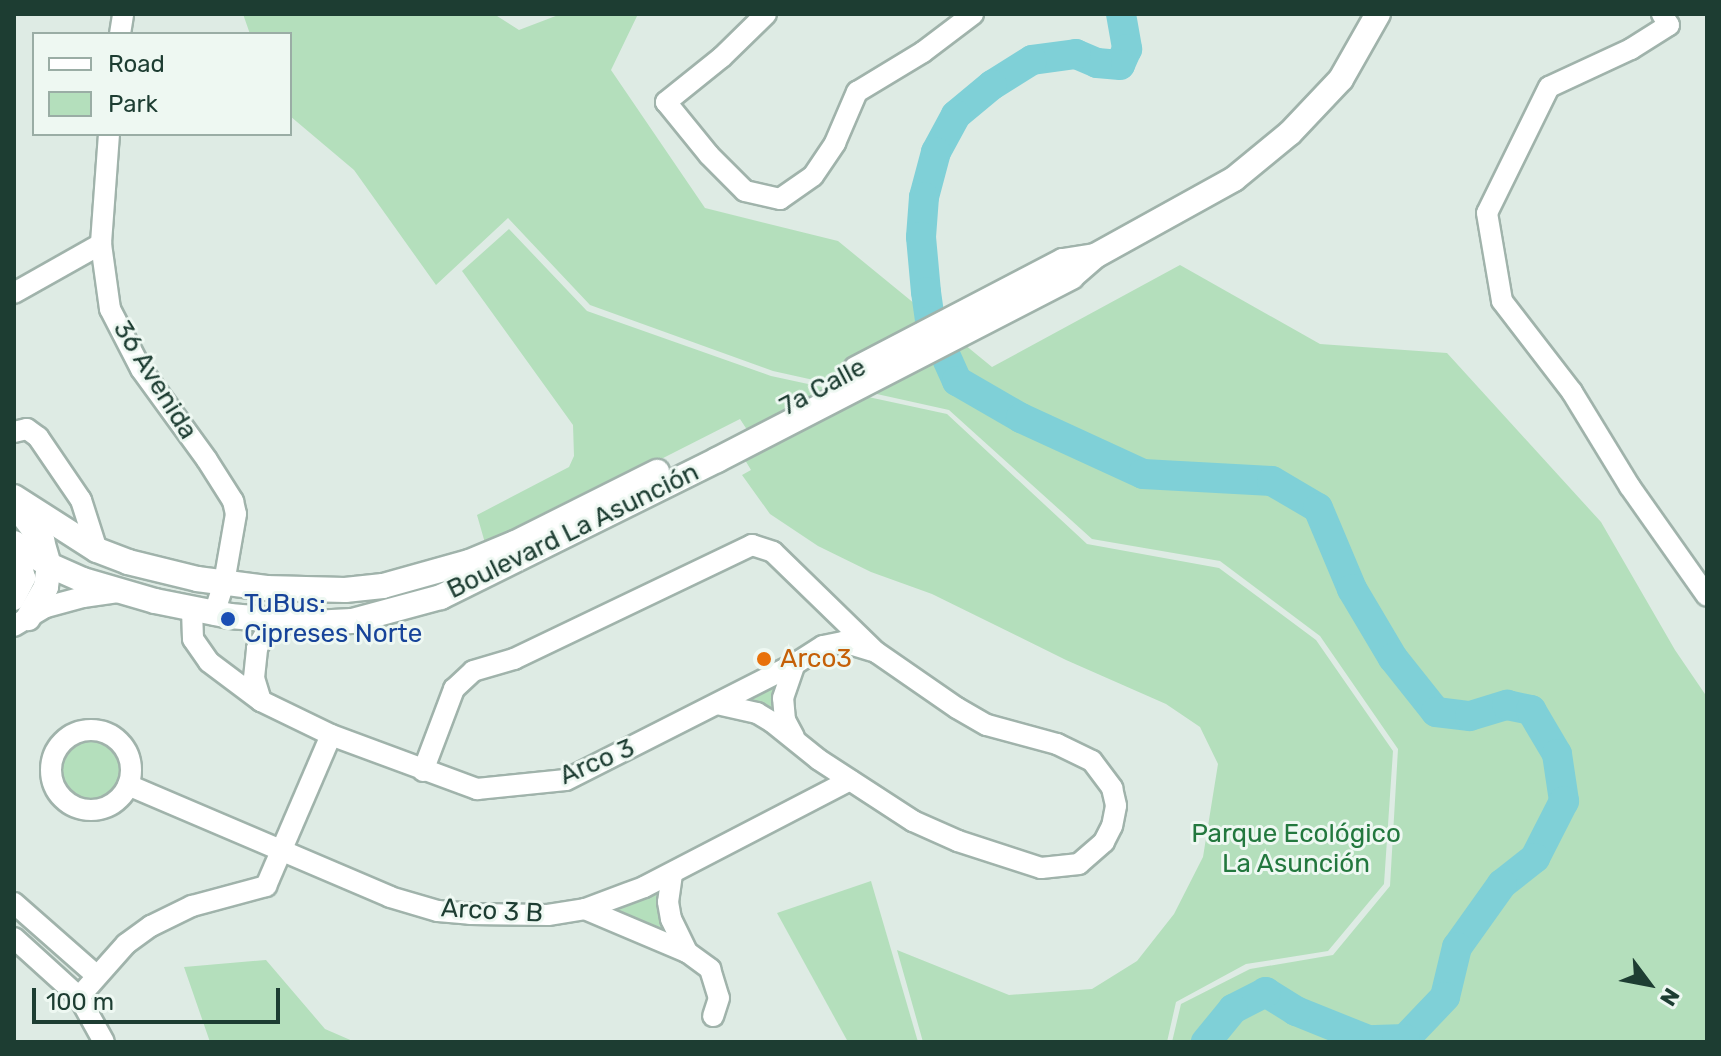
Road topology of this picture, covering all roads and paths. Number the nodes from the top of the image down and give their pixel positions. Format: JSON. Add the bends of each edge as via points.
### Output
{"nodes":[{"id":1,"x":766,"y":14,"type":"edge"},
{"id":2,"x":973,"y":14,"type":"edge"},
{"id":3,"x":1378,"y":14,"type":"edge"},
{"id":4,"x":1662,"y":14,"type":"edge"},
{"id":5,"x":109,"y":136,"type":"edge"},
{"id":6,"x":101,"y":244,"type":"junction"},
{"id":7,"x":14,"y":293,"type":"edge"},
{"id":8,"x":14,"y":432,"type":"edge"},
{"id":9,"x":714,"y":453,"type":"junction"},
{"id":10,"x":14,"y":497,"type":"edge"},
{"id":11,"x":14,"y":505,"type":"edge"},
{"id":12,"x":552,"y":524,"type":"joint"},
{"id":13,"x":16,"y":544,"type":"edge"},
{"id":14,"x":97,"y":550,"type":"junction"},
{"id":15,"x":49,"y":565,"type":"junction"},
{"id":16,"x":224,"y":583,"type":"junction"},
{"id":17,"x":383,"y":586,"type":"junction"},
{"id":18,"x":120,"y":592,"type":"junction"},
{"id":19,"x":1707,"y":596,"type":"edge"},
{"id":20,"x":828,"y":605,"type":"junction"},
{"id":21,"x":203,"y":612,"type":"junction"},
{"id":22,"x":19,"y":614,"type":"edge"},
{"id":23,"x":284,"y":621,"type":"junction"},
{"id":24,"x":352,"y":621,"type":"junction"},
{"id":25,"x":823,"y":646,"type":"junction"},
{"id":26,"x":876,"y":652,"type":"junction"},
{"id":27,"x":795,"y":664,"type":"junction"},
{"id":28,"x":261,"y":701,"type":"junction"},
{"id":29,"x":717,"y":704,"type":"junction"},
{"id":30,"x":331,"y":735,"type":"junction"},
{"id":31,"x":796,"y":741,"type":"junction"},
{"id":32,"x":423,"y":771,"type":"junction"},
{"id":33,"x":850,"y":780,"type":"junction"},
{"id":34,"x":128,"y":785,"type":"dead end"},
{"id":35,"x":282,"y":849,"type":"junction"},
{"id":36,"x":672,"y":874,"type":"junction"},
{"id":37,"x":14,"y":903,"type":"edge"},
{"id":38,"x":585,"y":909,"type":"junction"},
{"id":39,"x":14,"y":938,"type":"edge"},
{"id":40,"x":687,"y":952,"type":"junction"},
{"id":41,"x":96,"y":975,"type":"junction"},
{"id":42,"x":79,"y":997,"type":"junction"},
{"id":43,"x":713,"y":1016,"type":"dead end"},
{"id":44,"x":104,"y":1042,"type":"edge"}],
"edges":[{"from":1,"to":2,"type":"street","via":[[666,102],[745,191],[780,199],[813,176],[835,143],[857,92]]},
{"from":3,"to":9,"type":"main road","name":"7a Calle","via":[[1341,79],[1290,133],[1234,179]]},
{"from":4,"to":19,"type":"street","via":[[1669,25],[1549,87],[1487,213],[1502,301],[1572,392],[1630,487]]},
{"from":5,"to":6,"type":"street","name":"36 Avenida"},
{"from":6,"to":7,"type":"street"},
{"from":6,"to":16,"type":"street","name":"36 Avenida","via":[[110,309],[141,369],[224,492],[225,516],[233,533]]},
{"from":8,"to":14,"type":"street","via":[[27,429],[38,437],[81,500]]},
{"from":9,"to":12,"type":"main road","name":"7a Calle"},
{"from":9,"to":24,"type":"main road","name":"Boulevard La Asunción","via":[[468,586]]},
{"from":10,"to":14,"type":"main road","name":"Boulevard La Asunción"},
{"from":11,"to":15,"type":"main road","via":[[42,541]]},
{"from":12,"to":17,"type":"main road","name":"Boulevard La Asunción","via":[[469,562]]},
{"from":13,"to":15,"type":"main road","name":"Boulevard La Asunción"},
{"from":13,"to":22,"type":"street","via":[[25,578]]},
{"from":14,"to":16,"type":"main road","name":"Boulevard La Asunción","via":[[164,572]]},
{"from":15,"to":18,"type":"main road","name":"Boulevard La Asunción"},
{"from":15,"to":22,"type":"main road","via":[[46,587]]},
{"from":16,"to":17,"type":"main road","name":"Boulevard La Asunción","via":[[300,591]]},
{"from":16,"to":21,"type":"street"},
{"from":17,"to":24,"type":"main road"},
{"from":18,"to":21,"type":"main road","name":"Boulevard La Asunción"},
{"from":18,"to":22,"type":"street"},
{"from":20,"to":25,"type":"street","via":[[831,628]]},
{"from":20,"to":26,"type":"street"},
{"from":20,"to":32,"type":"street","via":[[773,552],[752,545],[514,659],[473,671],[454,689]]},
{"from":21,"to":23,"type":"main road","name":"Boulevard La Asunción"},
{"from":21,"to":28,"type":"street","name":"Arco 3","via":[[193,639],[209,662]]},
{"from":23,"to":24,"type":"main road","name":"Boulevard La Asunción"},
{"from":23,"to":28,"type":"street","via":[[267,631],[257,648],[254,678]]},
{"from":25,"to":26,"type":"street","via":[[843,642]]},
{"from":25,"to":27,"type":"street","name":"Arco 3"},
{"from":26,"to":33,"type":"street","via":[[987,725],[1057,744],[1092,761],[1104,773],[1116,806],[1112,826],[1093,854],[1067,868],[1041,868],[931,830]]},
{"from":27,"to":29,"type":"street","name":"Arco 3"},
{"from":27,"to":31,"type":"street","via":[[783,698],[785,720]]},
{"from":28,"to":30,"type":"street","name":"Arco 3"},
{"from":29,"to":31,"type":"street","via":[[757,713]]},
{"from":29,"to":32,"type":"street","name":"Arco 3","via":[[566,780],[477,789]]},
{"from":30,"to":32,"type":"street","name":"Arco 3"},
{"from":30,"to":35,"type":"street"},
{"from":31,"to":33,"type":"street"},
{"from":33,"to":36,"type":"street","name":"Arco 3 B"},
{"from":34,"to":35,"type":"street","name":"Arco 3 B"},
{"from":35,"to":38,"type":"street","name":"Arco 3 B","via":[[390,897],[438,911],[548,915]]},
{"from":35,"to":41,"type":"street","via":[[266,886],[192,906],[151,926]]},
{"from":36,"to":38,"type":"street","name":"Arco 3 B"},
{"from":36,"to":40,"type":"street","via":[[671,919]]},
{"from":37,"to":41,"type":"street"},
{"from":38,"to":40,"type":"street"},
{"from":39,"to":42,"type":"street"},
{"from":40,"to":43,"type":"street","via":[[710,969],[717,983]]},
{"from":41,"to":42,"type":"street"},
{"from":42,"to":44,"type":"street"}]}
